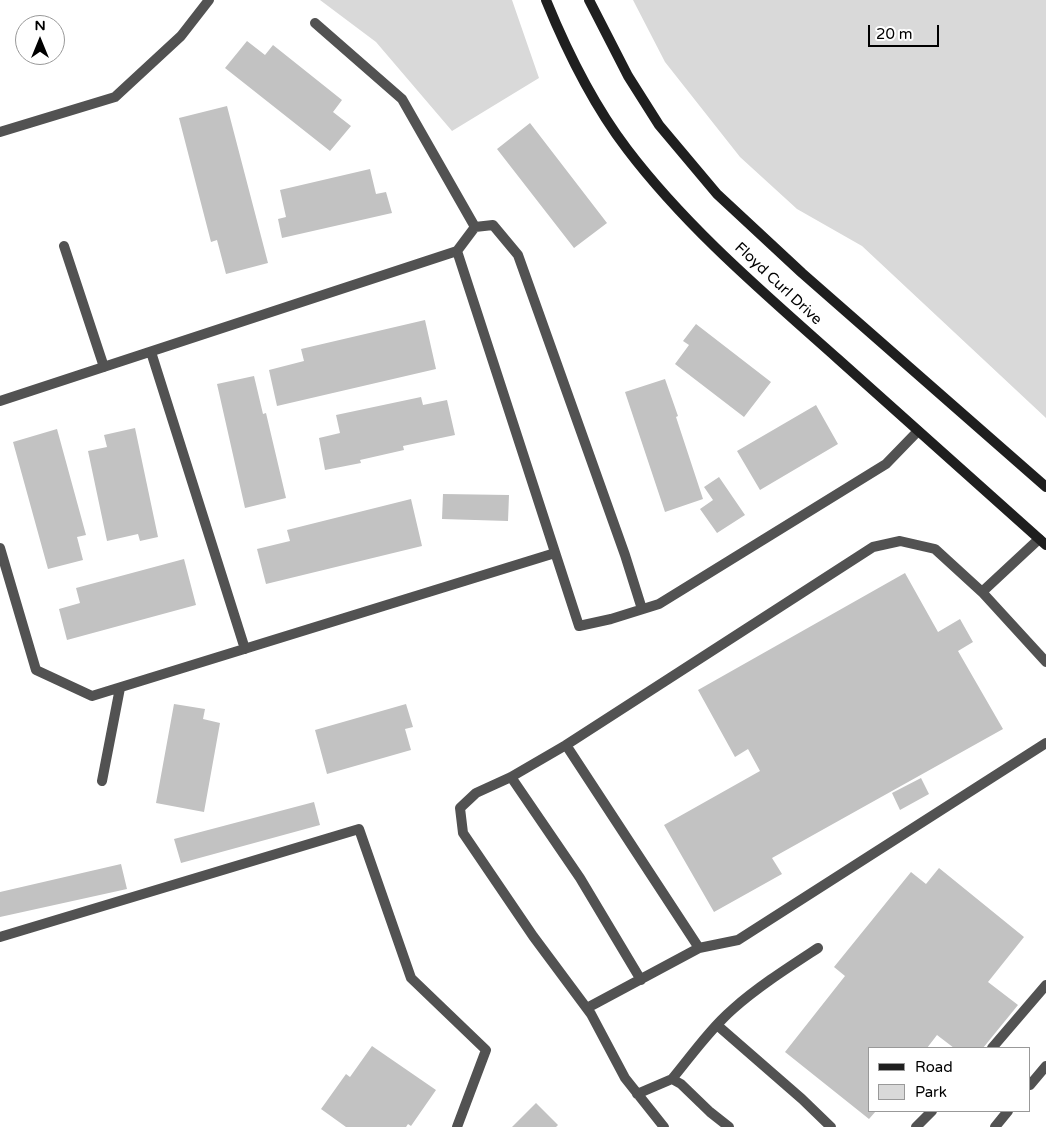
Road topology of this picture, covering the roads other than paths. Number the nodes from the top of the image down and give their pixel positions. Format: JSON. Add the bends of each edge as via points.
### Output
{"nodes":[{"id":1,"x":209,"y":0,"type":"edge"},
{"id":2,"x":546,"y":0,"type":"edge"},
{"id":3,"x":589,"y":0,"type":"edge"},
{"id":4,"x":315,"y":23,"type":"dead end"},
{"id":5,"x":0,"y":132,"type":"edge"},
{"id":6,"x":475,"y":227,"type":"junction"},
{"id":7,"x":64,"y":246,"type":"dead end"},
{"id":8,"x":457,"y":251,"type":"junction"},
{"id":9,"x":151,"y":352,"type":"junction"},
{"id":10,"x":104,"y":367,"type":"junction"},
{"id":11,"x":0,"y":402,"type":"edge"},
{"id":12,"x":918,"y":431,"type":"junction"},
{"id":13,"x":1046,"y":487,"type":"edge"},
{"id":14,"x":1042,"y":542,"type":"edge"},
{"id":15,"x":0,"y":548,"type":"edge"},
{"id":16,"x":556,"y":553,"type":"junction"},
{"id":17,"x":982,"y":592,"type":"junction"},
{"id":18,"x":642,"y":609,"type":"junction"},
{"id":19,"x":245,"y":649,"type":"junction"},
{"id":20,"x":1046,"y":662,"type":"edge"},
{"id":21,"x":120,"y":688,"type":"junction"},
{"id":22,"x":1046,"y":743,"type":"edge"},
{"id":23,"x":566,"y":745,"type":"junction"},
{"id":24,"x":511,"y":777,"type":"junction"},
{"id":25,"x":102,"y":781,"type":"dead end"},
{"id":26,"x":0,"y":937,"type":"edge"},
{"id":27,"x":699,"y":948,"type":"junction"},
{"id":28,"x":818,"y":948,"type":"dead end"},
{"id":29,"x":641,"y":980,"type":"junction"},
{"id":30,"x":1046,"y":985,"type":"edge"},
{"id":31,"x":587,"y":1008,"type":"junction"},
{"id":32,"x":717,"y":1026,"type":"junction"},
{"id":33,"x":993,"y":1047,"type":"edge"},
{"id":34,"x":1046,"y":1066,"type":"edge"},
{"id":35,"x":672,"y":1079,"type":"junction"},
{"id":36,"x":1031,"y":1084,"type":"edge"},
{"id":37,"x":637,"y":1094,"type":"junction"},
{"id":38,"x":931,"y":1112,"type":"edge"},
{"id":39,"x":1007,"y":1112,"type":"edge"},
{"id":40,"x":457,"y":1127,"type":"edge"},
{"id":41,"x":664,"y":1127,"type":"edge"},
{"id":42,"x":729,"y":1127,"type":"edge"},
{"id":43,"x":831,"y":1127,"type":"edge"},
{"id":44,"x":916,"y":1127,"type":"edge"},
{"id":45,"x":995,"y":1127,"type":"edge"}],
"edges":[{"from":1,"to":5,"type":"street","via":[[180,36],[115,96]]},
{"from":2,"to":12,"type":"street","name":"Floyd Curl Drive","via":[[593,96],[626,149],[688,221]]},
{"from":3,"to":13,"type":"street","name":"Floyd Curl Drive","via":[[628,76],[658,125],[717,194]]},
{"from":4,"to":6,"type":"street","via":[[402,99]]},
{"from":6,"to":8,"type":"street"},
{"from":6,"to":18,"type":"street","via":[[493,225],[518,255]]},
{"from":7,"to":10,"type":"street"},
{"from":8,"to":9,"type":"street"},
{"from":8,"to":16,"type":"street"},
{"from":9,"to":10,"type":"street"},
{"from":9,"to":19,"type":"street"},
{"from":10,"to":11,"type":"street"},
{"from":12,"to":14,"type":"street","name":"Floyd Curl Drive"},
{"from":12,"to":18,"type":"street","via":[[886,464],[658,604]]},
{"from":14,"to":17,"type":"street"},
{"from":15,"to":21,"type":"street","via":[[36,670],[92,696]]},
{"from":16,"to":18,"type":"street","via":[[579,626]]},
{"from":16,"to":19,"type":"street"},
{"from":17,"to":20,"type":"street"},
{"from":17,"to":23,"type":"street","via":[[935,548],[900,541],[873,547]]},
{"from":19,"to":21,"type":"street"},
{"from":21,"to":25,"type":"street"},
{"from":22,"to":27,"type":"street","via":[[738,940]]},
{"from":23,"to":24,"type":"street"},
{"from":23,"to":27,"type":"street"},
{"from":24,"to":29,"type":"street","via":[[580,878]]},
{"from":24,"to":31,"type":"street","via":[[476,793],[460,808],[463,833]]},
{"from":26,"to":40,"type":"street","via":[[359,829],[410,978],[486,1050]]},
{"from":27,"to":29,"type":"street"},
{"from":28,"to":32,"type":"street","via":[[752,994]]},
{"from":29,"to":31,"type":"street"},
{"from":30,"to":33,"type":"street"},
{"from":31,"to":37,"type":"street"},
{"from":32,"to":35,"type":"street"},
{"from":32,"to":43,"type":"street"},
{"from":34,"to":36,"type":"street"},
{"from":35,"to":37,"type":"street"},
{"from":35,"to":42,"type":"street"},
{"from":37,"to":41,"type":"street"},
{"from":38,"to":44,"type":"street"},
{"from":39,"to":45,"type":"street"}]}
